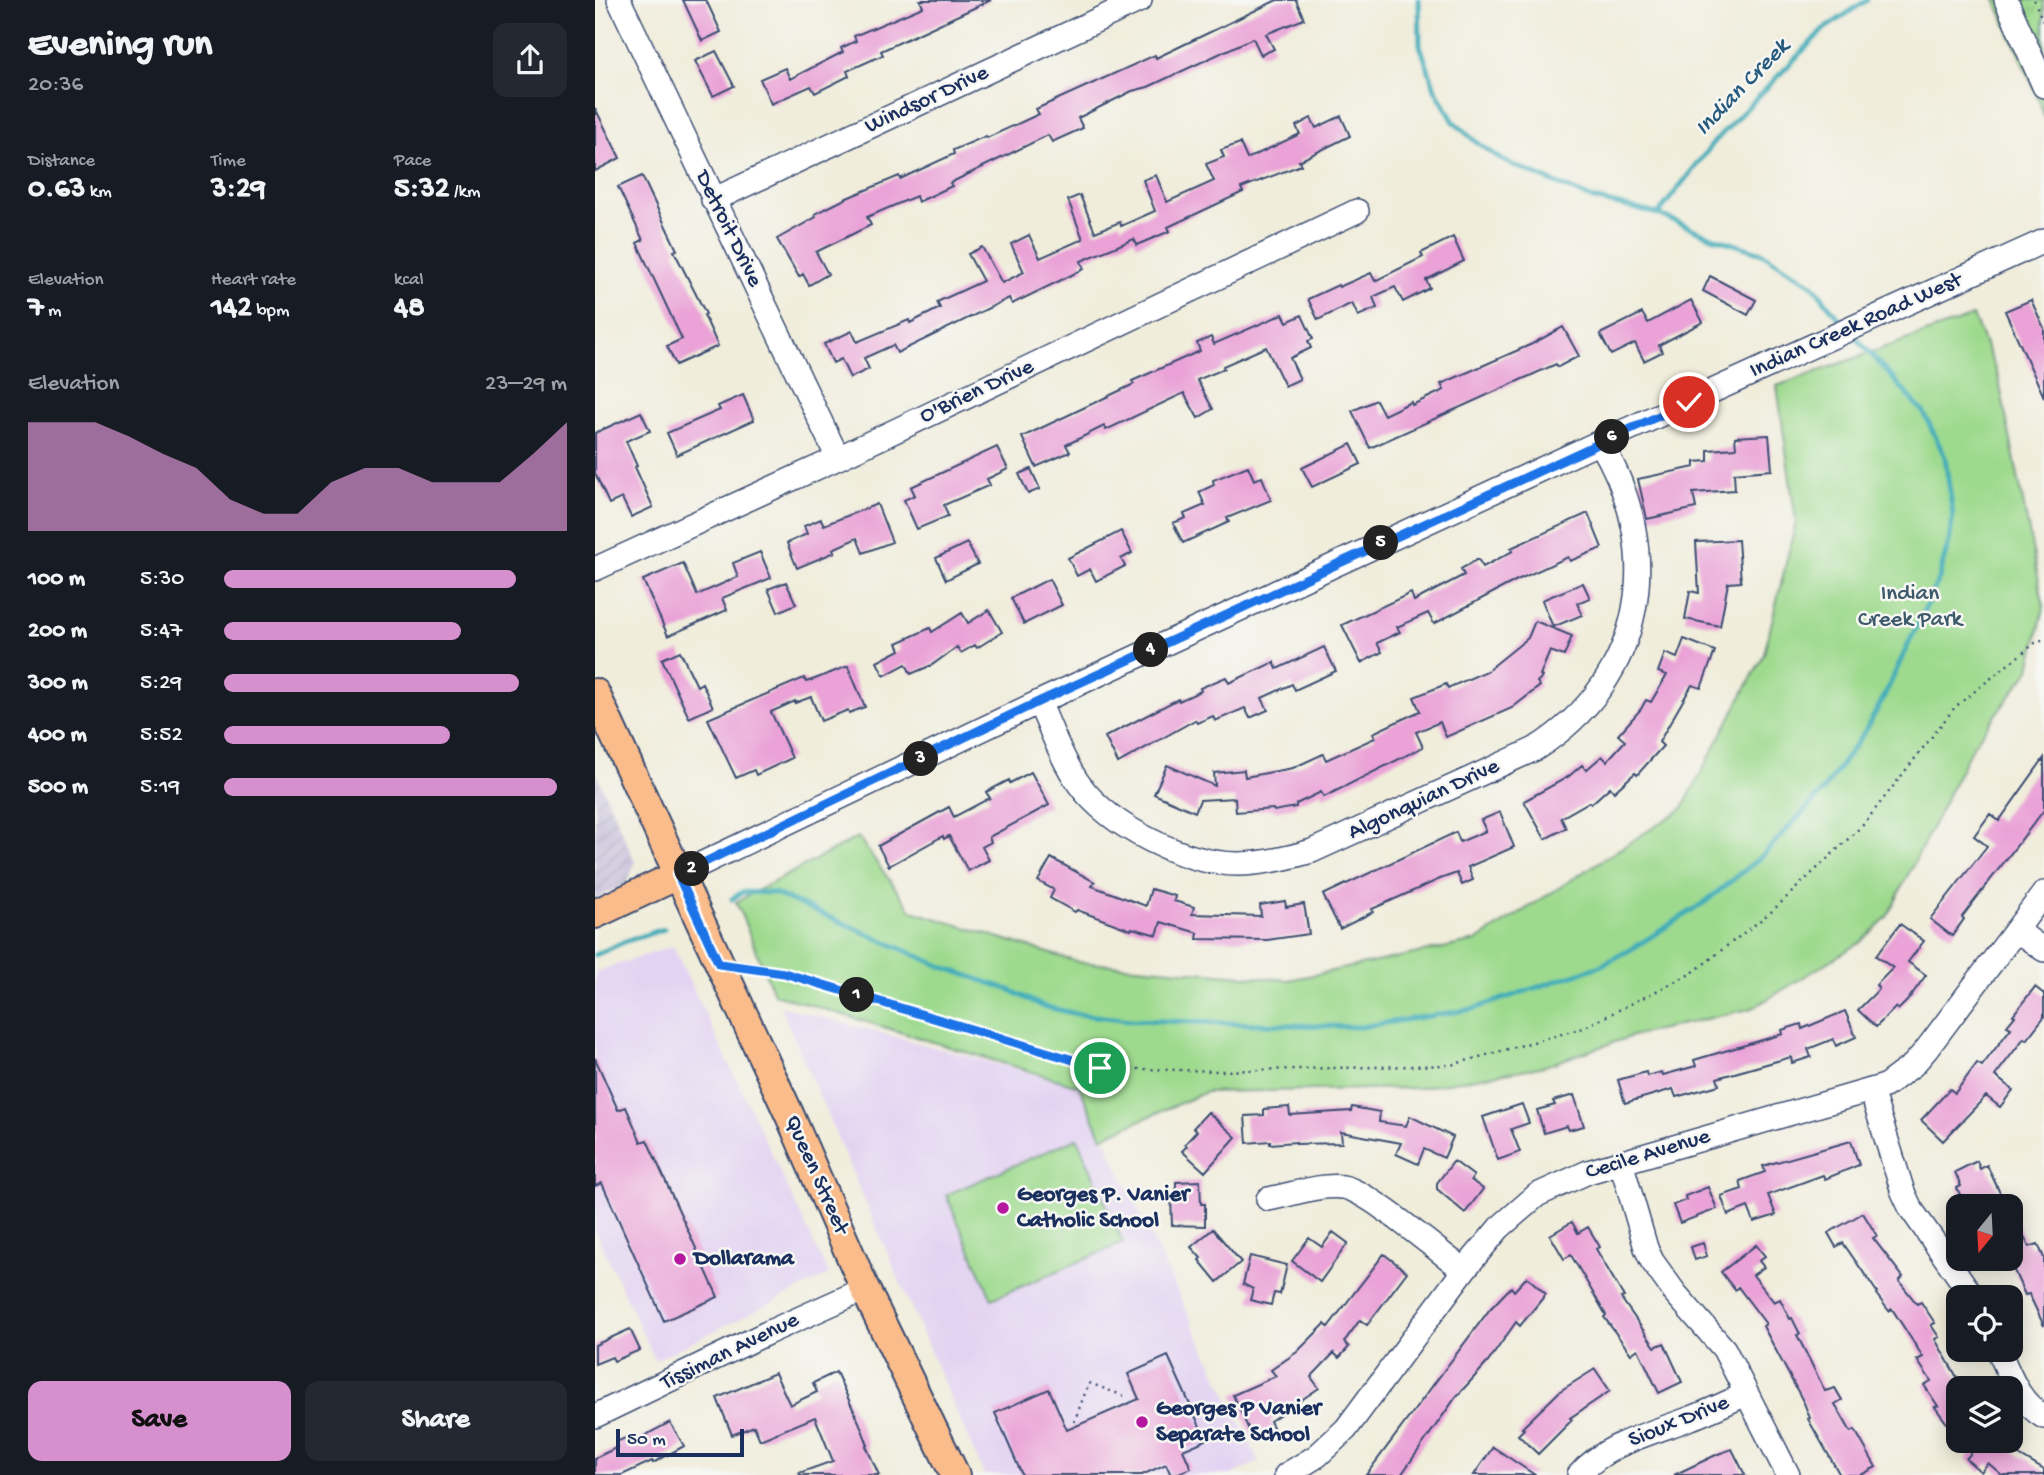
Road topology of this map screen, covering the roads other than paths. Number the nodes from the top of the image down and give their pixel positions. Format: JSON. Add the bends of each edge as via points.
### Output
{"nodes":[{"id":1,"x":619,"y":0,"type":"edge"},
{"id":2,"x":1140,"y":0,"type":"edge"},
{"id":3,"x":2006,"y":0,"type":"edge"},
{"id":4,"x":2044,"y":86,"type":"edge"},
{"id":5,"x":713,"y":200,"type":"junction"},
{"id":6,"x":1357,"y":211,"type":"dead end"},
{"id":7,"x":2044,"y":241,"type":"edge"},
{"id":8,"x":1600,"y":442,"type":"junction"},
{"id":9,"x":838,"y":458,"type":"junction"},
{"id":10,"x":595,"y":569,"type":"edge"},
{"id":11,"x":595,"y":693,"type":"edge"},
{"id":12,"x":1038,"y":702,"type":"junction"},
{"id":13,"x":678,"y":875,"type":"junction"},
{"id":14,"x":2044,"y":893,"type":"edge"},
{"id":15,"x":595,"y":914,"type":"edge"},
{"id":16,"x":2016,"y":930,"type":"junction"},
{"id":17,"x":2044,"y":950,"type":"edge"},
{"id":18,"x":1871,"y":1090,"type":"junction"},
{"id":19,"x":1621,"y":1162,"type":"junction"},
{"id":20,"x":1268,"y":1199,"type":"dead end"},
{"id":21,"x":1464,"y":1270,"type":"junction"},
{"id":22,"x":1965,"y":1285,"type":"edge"},
{"id":23,"x":865,"y":1289,"type":"junction"},
{"id":24,"x":2004,"y":1362,"type":"edge"},
{"id":25,"x":1746,"y":1394,"type":"junction"},
{"id":26,"x":595,"y":1416,"type":"edge"},
{"id":27,"x":2044,"y":1417,"type":"edge"},
{"id":28,"x":955,"y":1475,"type":"edge"},
{"id":29,"x":1286,"y":1475,"type":"edge"},
{"id":30,"x":1579,"y":1475,"type":"edge"},
{"id":31,"x":1788,"y":1475,"type":"edge"}],
"edges":[{"from":1,"to":5,"type":"street","name":"Detroit Drive"},
{"from":2,"to":5,"type":"street","name":"Windsor Drive"},
{"from":3,"to":4,"type":"street"},
{"from":5,"to":9,"type":"street","name":"Detroit Drive"},
{"from":6,"to":9,"type":"street","name":"O'Brien Drive"},
{"from":7,"to":8,"type":"street","name":"Indian Creek Road West"},
{"from":8,"to":12,"type":"street","name":"Indian Creek Road West"},
{"from":8,"to":12,"type":"street","name":"Algonquian Drive","via":[[1634,524],[1639,557],[1635,607],[1623,647],[1600,689],[1554,737],[1522,754],[1312,851],[1287,859],[1235,864],[1159,845],[1103,809],[1072,773]]},
{"from":9,"to":10,"type":"street","name":"O'Brien Drive"},
{"from":11,"to":13,"type":"main road","name":"Queen Street"},
{"from":12,"to":13,"type":"street","name":"Indian Creek Road West"},
{"from":13,"to":15,"type":"main road"},
{"from":13,"to":23,"type":"main road","name":"Queen Street"},
{"from":14,"to":16,"type":"street","name":"Cecile Avenue"},
{"from":16,"to":17,"type":"street"},
{"from":16,"to":18,"type":"street","name":"Cecile Avenue","via":[[1913,1065],[1885,1086]]},
{"from":18,"to":19,"type":"street","name":"Cecile Avenue"},
{"from":18,"to":22,"type":"street","via":[[1911,1209]]},
{"from":19,"to":21,"type":"street","name":"Cecile Avenue","via":[[1537,1195],[1499,1228]]},
{"from":19,"to":25,"type":"street","via":[[1652,1261],[1724,1349]]},
{"from":20,"to":21,"type":"street","via":[[1331,1187],[1353,1190]]},
{"from":21,"to":29,"type":"street","name":"Cecile Avenue","via":[[1346,1429],[1317,1456]]},
{"from":23,"to":26,"type":"street","name":"Tissiman Avenue"},
{"from":23,"to":28,"type":"main road","name":"Queen Street"},
{"from":24,"to":27,"type":"street","via":[[2019,1394]]},
{"from":25,"to":30,"type":"street","name":"Sioux Drive","via":[[1613,1448]]},
{"from":25,"to":31,"type":"street"}]}
